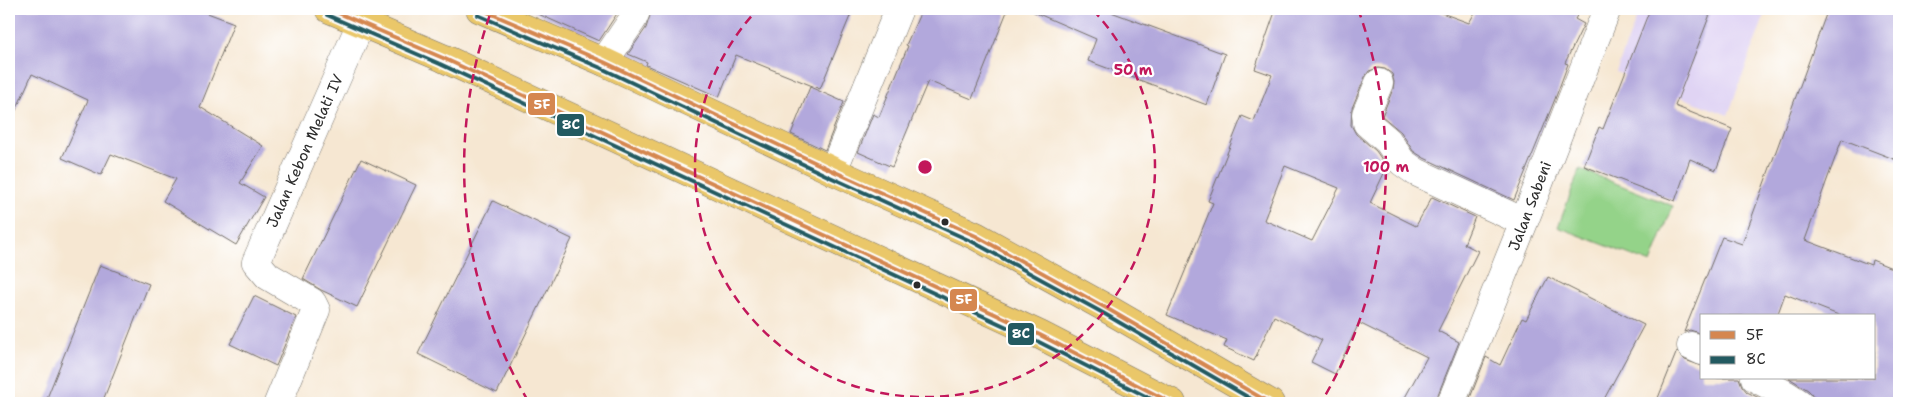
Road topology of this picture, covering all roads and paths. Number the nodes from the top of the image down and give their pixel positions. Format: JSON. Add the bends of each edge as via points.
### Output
{"nodes":[{"id":1,"x":329,"y":9,"type":"edge"},
{"id":2,"x":480,"y":9,"type":"edge"},
{"id":3,"x":637,"y":9,"type":"edge"},
{"id":4,"x":900,"y":9,"type":"edge"},
{"id":5,"x":1607,"y":9,"type":"edge"},
{"id":6,"x":361,"y":23,"type":"junction"},
{"id":7,"x":604,"y":62,"type":"junction"},
{"id":8,"x":1379,"y":82,"type":"dead end"},
{"id":9,"x":833,"y":171,"type":"junction"},
{"id":10,"x":1524,"y":222,"type":"junction"},
{"id":11,"x":1759,"y":380,"type":"edge"},
{"id":12,"x":278,"y":403,"type":"edge"},
{"id":13,"x":1172,"y":403,"type":"edge"},
{"id":14,"x":1270,"y":403,"type":"edge"},
{"id":15,"x":1451,"y":403,"type":"edge"},
{"id":16,"x":1799,"y":403,"type":"edge"}],
"edges":[{"from":1,"to":6,"type":"main road"},
{"from":2,"to":7,"type":"main road"},
{"from":3,"to":7,"type":"street"},
{"from":4,"to":9,"type":"street"},
{"from":5,"to":10,"type":"street","name":"Jalan Sabeni"},
{"from":6,"to":12,"type":"street","name":"Jalan Kebon Melati IV","via":[[256,262],[268,276],[312,302],[316,310]]},
{"from":6,"to":13,"type":"main road","via":[[1040,335]]},
{"from":7,"to":9,"type":"main road"},
{"from":8,"to":10,"type":"street","via":[[1366,114],[1367,123],[1388,141],[1402,162],[1416,172]]},
{"from":9,"to":14,"type":"main road","via":[[999,248]]},
{"from":10,"to":15,"type":"street","name":"Jalan Sabeni"},
{"from":11,"to":16,"type":"street"}]}
